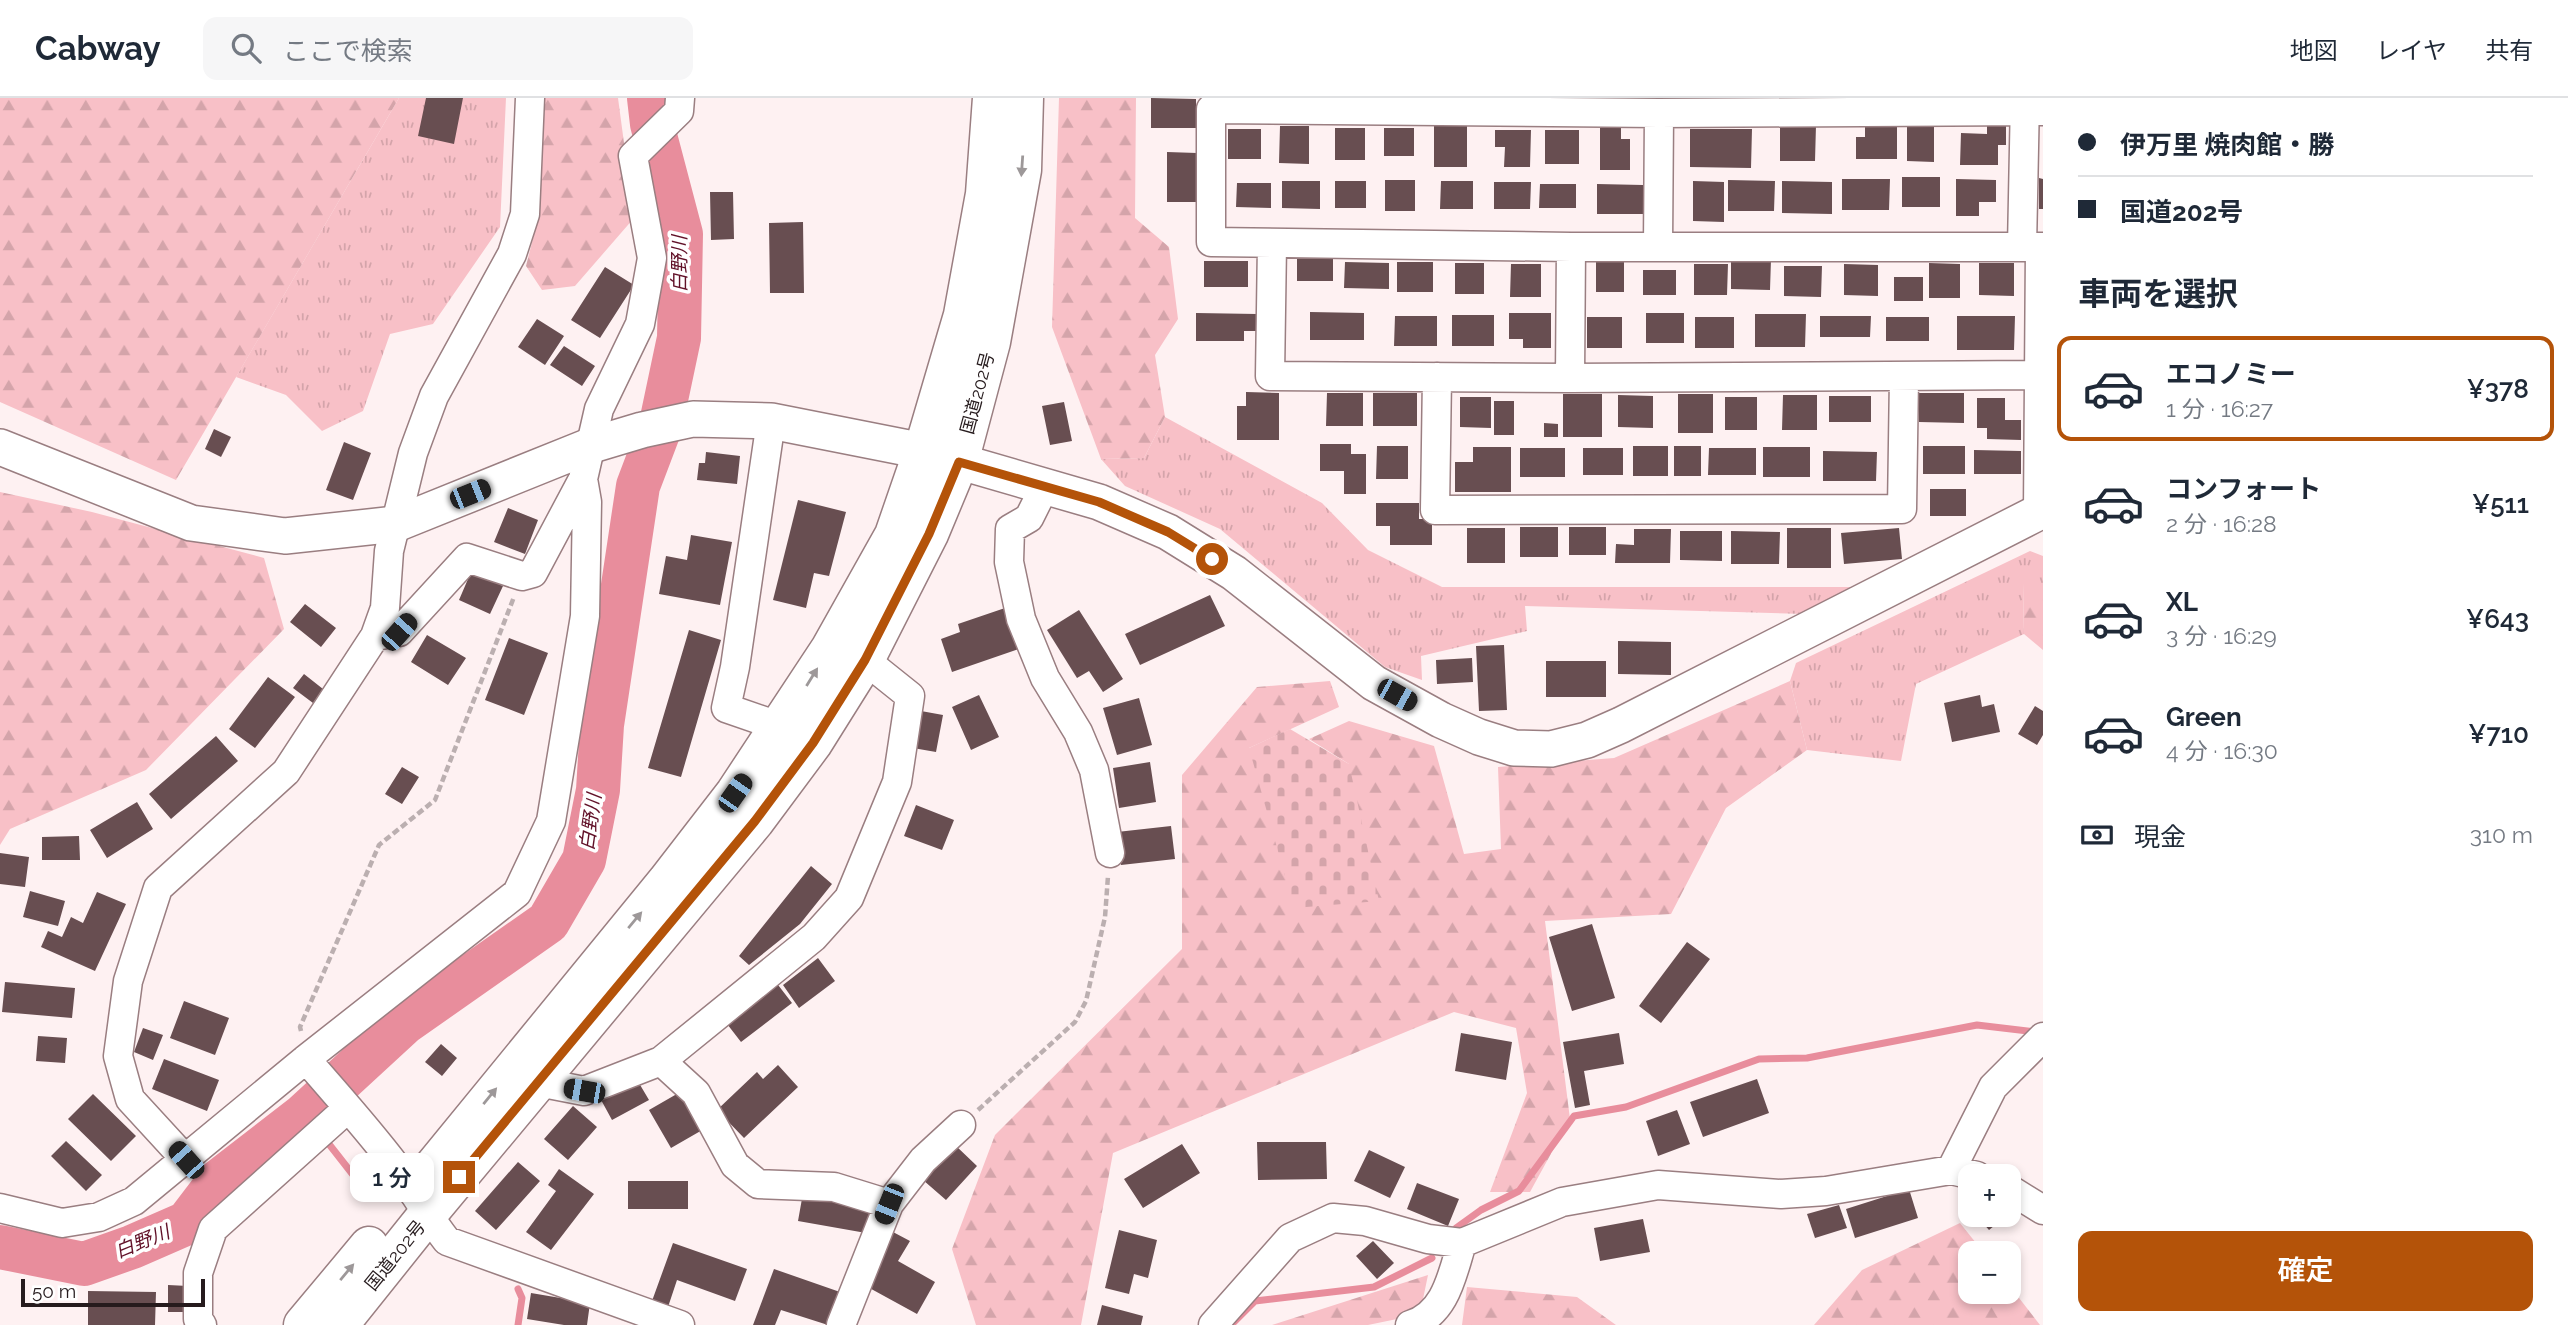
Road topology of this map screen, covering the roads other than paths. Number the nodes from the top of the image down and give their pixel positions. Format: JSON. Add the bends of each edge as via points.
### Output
{"nodes":[{"id":1,"x":530,"y":98,"type":"edge"},
{"id":2,"x":992,"y":98,"type":"edge"},
{"id":3,"x":1024,"y":98,"type":"edge"},
{"id":4,"x":1211,"y":104,"type":"edge"},
{"id":5,"x":1436,"y":104,"type":"edge"},
{"id":6,"x":680,"y":105,"type":"edge"},
{"id":7,"x":2031,"y":106,"type":"edge"},
{"id":8,"x":1659,"y":113,"type":"junction"},
{"id":9,"x":1272,"y":244,"type":"junction"},
{"id":10,"x":1658,"y":246,"type":"junction"},
{"id":11,"x":1571,"y":247,"type":"junction"},
{"id":12,"x":2035,"y":247,"type":"edge"},
{"id":13,"x":2040,"y":375,"type":"edge"},
{"id":14,"x":1437,"y":377,"type":"junction"},
{"id":15,"x":1903,"y":377,"type":"junction"},
{"id":16,"x":1570,"y":378,"type":"junction"},
{"id":17,"x":771,"y":421,"type":"junction"},
{"id":18,"x":592,"y":445,"type":"junction"},
{"id":19,"x":0,"y":447,"type":"edge"},
{"id":20,"x":923,"y":451,"type":"junction"},
{"id":21,"x":959,"y":462,"type":"junction"},
{"id":22,"x":583,"y":479,"type":"junction"},
{"id":23,"x":1045,"y":486,"type":"junction"},
{"id":24,"x":2041,"y":511,"type":"edge"},
{"id":25,"x":396,"y":524,"type":"junction"},
{"id":26,"x":375,"y":636,"type":"junction"},
{"id":27,"x":865,"y":660,"type":"junction"},
{"id":28,"x":781,"y":727,"type":"junction"},
{"id":29,"x":1110,"y":853,"type":"road end"},
{"id":30,"x":2043,"y":1037,"type":"edge"},
{"id":31,"x":306,"y":1059,"type":"junction"},
{"id":32,"x":662,"y":1061,"type":"junction"},
{"id":33,"x":538,"y":1082,"type":"junction"},
{"id":34,"x":342,"y":1113,"type":"junction"},
{"id":35,"x":961,"y":1125,"type":"road end"},
{"id":36,"x":186,"y":1160,"type":"junction"},
{"id":37,"x":1967,"y":1164,"type":"edge"},
{"id":38,"x":1958,"y":1174,"type":"edge"},
{"id":39,"x":2021,"y":1196,"type":"edge"},
{"id":40,"x":420,"y":1203,"type":"junction"},
{"id":41,"x":889,"y":1204,"type":"junction"},
{"id":42,"x":0,"y":1208,"type":"edge"},
{"id":43,"x":2043,"y":1210,"type":"edge"},
{"id":44,"x":1462,"y":1243,"type":"junction"},
{"id":45,"x":202,"y":1325,"type":"edge"},
{"id":46,"x":303,"y":1325,"type":"edge"},
{"id":47,"x":339,"y":1325,"type":"edge"},
{"id":48,"x":680,"y":1325,"type":"edge"},
{"id":49,"x":841,"y":1325,"type":"edge"},
{"id":50,"x":1213,"y":1325,"type":"edge"},
{"id":51,"x":1410,"y":1325,"type":"edge"}],
"edges":[{"from":1,"to":25,"type":"street","via":[[525,214],[512,254],[434,396],[413,453]]},
{"from":2,"to":20,"type":"highway","name":"国道202号","via":[[985,194],[963,314]]},
{"from":3,"to":21,"type":"highway","name":"国道202号","one_way":true,"via":[[1020,184],[991,342]]},
{"from":4,"to":5,"type":"street"},
{"from":4,"to":9,"type":"street","via":[[1211,242]]},
{"from":5,"to":8,"type":"street"},
{"from":6,"to":18,"type":"street","via":[[633,156],[652,258],[640,324],[599,409]]},
{"from":7,"to":8,"type":"street"},
{"from":7,"to":12,"type":"street"},
{"from":8,"to":10,"type":"street"},
{"from":9,"to":11,"type":"street"},
{"from":9,"to":14,"type":"street","via":[[1270,376]]},
{"from":10,"to":11,"type":"street"},
{"from":10,"to":12,"type":"street"},
{"from":11,"to":16,"type":"street"},
{"from":12,"to":13,"type":"street"},
{"from":13,"to":15,"type":"street"},
{"from":13,"to":24,"type":"street"},
{"from":14,"to":15,"type":"street","via":[[1435,510],[1902,509]]},
{"from":14,"to":16,"type":"street"},
{"from":15,"to":16,"type":"street"},
{"from":17,"to":18,"type":"street","via":[[693,419]]},
{"from":17,"to":20,"type":"street"},
{"from":17,"to":28,"type":"street","via":[[726,708]]},
{"from":18,"to":22,"type":"street"},
{"from":18,"to":25,"type":"street"},
{"from":19,"to":25,"type":"street","via":[[191,523],[285,536]]},
{"from":20,"to":21,"type":"street"},
{"from":28,"to":20,"type":"highway","name":"国道202号","one_way":true,"via":[[894,535]]},
{"from":21,"to":23,"type":"street"},
{"from":21,"to":27,"type":"highway","name":"国道202号","via":[[929,534]]},
{"from":22,"to":26,"type":"street","via":[[533,573],[522,576],[467,558],[399,632]]},
{"from":22,"to":31,"type":"street","via":[[587,502],[585,616],[551,821],[517,893]]},
{"from":23,"to":24,"type":"street","via":[[1099,502],[1168,532],[1234,573],[1374,683],[1441,720],[1514,748],[1551,749],[1621,725]]},
{"from":23,"to":29,"type":"street","via":[[1029,517],[1010,529],[1009,562],[1021,619],[1045,678],[1078,732],[1094,770]]},
{"from":25,"to":26,"type":"street","via":[[385,608]]},
{"from":26,"to":36,"type":"street","via":[[286,772],[158,888],[128,981],[118,1056],[130,1099]]},
{"from":27,"to":32,"type":"street","via":[[910,696],[897,782],[849,898],[814,937]]},
{"from":27,"to":33,"type":"highway","name":"国道202号","via":[[813,743],[755,821]]},
{"from":40,"to":28,"type":"highway","name":"国道202号","one_way":true},
{"from":30,"to":37,"type":"street","via":[[1993,1087]]},
{"from":31,"to":34,"type":"street"},
{"from":31,"to":36,"type":"street"},
{"from":32,"to":33,"type":"street","via":[[584,1091]]},
{"from":32,"to":41,"type":"street","via":[[696,1093],[735,1165],[758,1184],[834,1187]]},
{"from":33,"to":40,"type":"highway","name":"国道202号"},
{"from":34,"to":40,"type":"street"},
{"from":34,"to":45,"type":"street","via":[[213,1229],[198,1273],[198,1319]]},
{"from":35,"to":41,"type":"street","via":[[923,1160]]},
{"from":36,"to":42,"type":"street","via":[[134,1201],[99,1217],[62,1223]]},
{"from":38,"to":44,"type":"street","via":[[1781,1194],[1658,1185],[1562,1202]]},
{"from":39,"to":43,"type":"street"},
{"from":46,"to":40,"type":"highway","name":"国道202号","one_way":true},
{"from":40,"to":47,"type":"highway","name":"国道202号"},
{"from":40,"to":48,"type":"street","via":[[447,1241]]},
{"from":41,"to":49,"type":"street"},
{"from":44,"to":50,"type":"street","via":[[1428,1239],[1365,1220],[1333,1218],[1290,1238]]},
{"from":44,"to":51,"type":"street","via":[[1444,1301]]}]}
